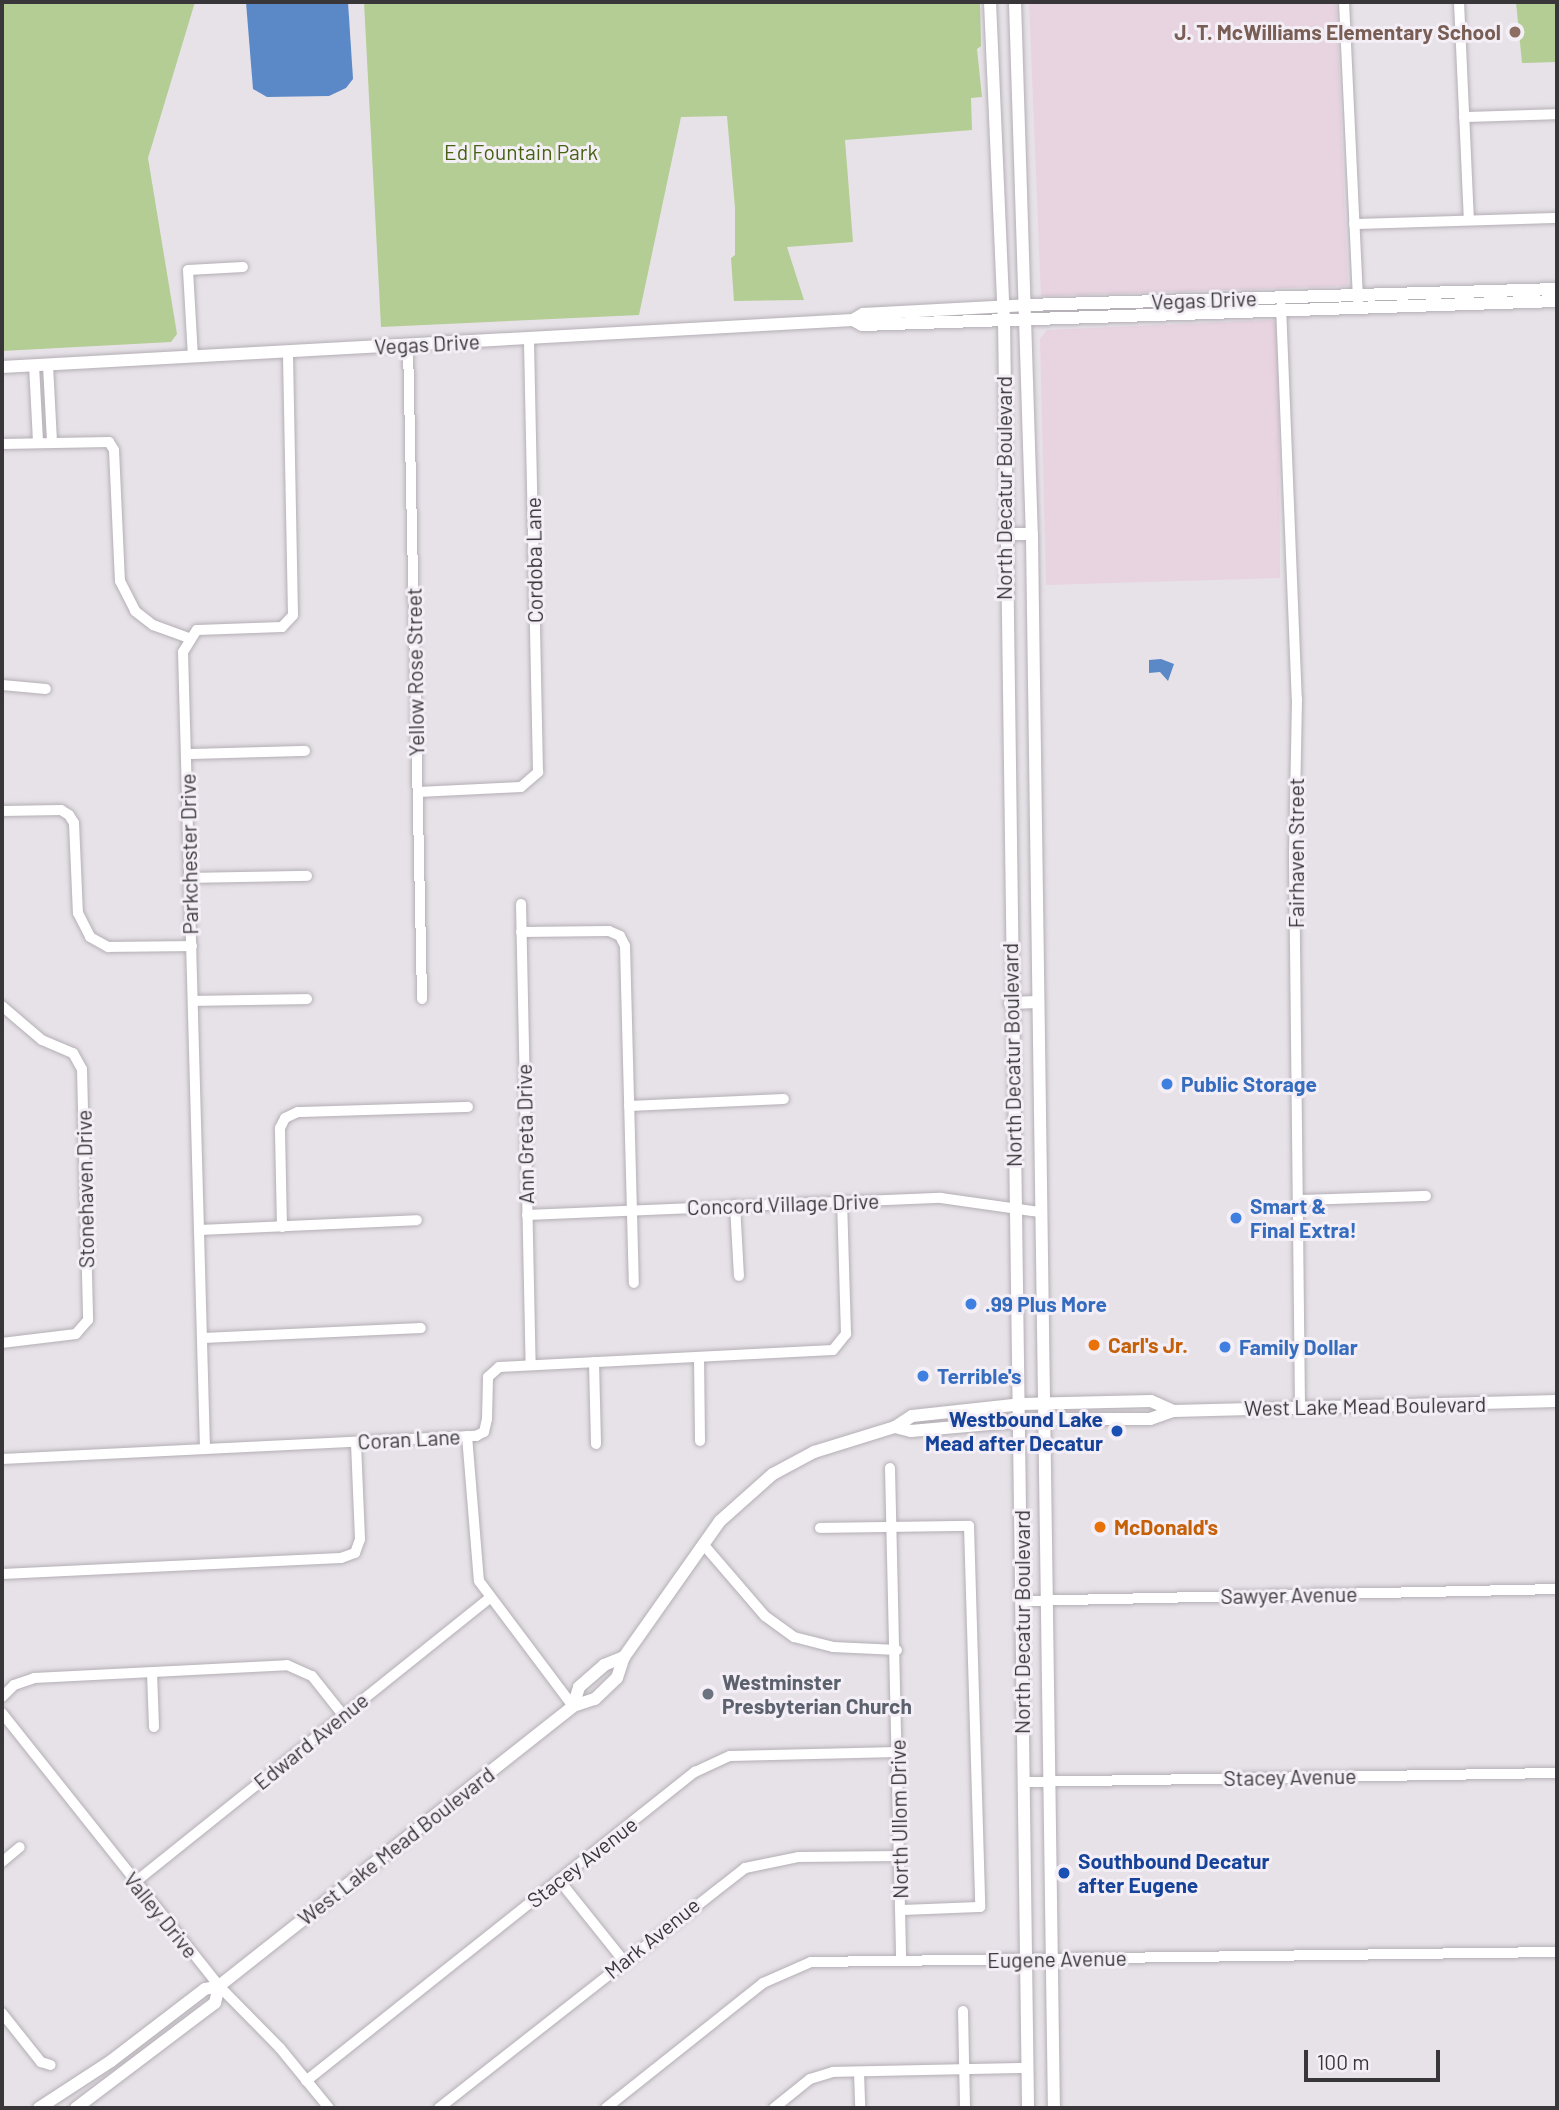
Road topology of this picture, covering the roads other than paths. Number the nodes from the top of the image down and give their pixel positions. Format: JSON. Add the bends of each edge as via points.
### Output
{"nodes":[{"id":1,"x":990,"y":2,"type":"edge"},
{"id":2,"x":1015,"y":2,"type":"edge"},
{"id":3,"x":1344,"y":2,"type":"edge"},
{"id":4,"x":1459,"y":2,"type":"edge"},
{"id":5,"x":1557,"y":114,"type":"edge"},
{"id":6,"x":1464,"y":117,"type":"junction"},
{"id":7,"x":1557,"y":218,"type":"edge"},
{"id":8,"x":1469,"y":220,"type":"junction"},
{"id":9,"x":1354,"y":224,"type":"junction"},
{"id":10,"x":243,"y":267,"type":"dead end"},
{"id":11,"x":1557,"y":289,"type":"edge"},
{"id":12,"x":1557,"y":300,"type":"edge"},
{"id":13,"x":1358,"y":301,"type":"junction"},
{"id":14,"x":1281,"y":304,"type":"junction"},
{"id":15,"x":1028,"y":312,"type":"junction"},
{"id":16,"x":1003,"y":313,"type":"junction"},
{"id":17,"x":529,"y":338,"type":"junction"},
{"id":18,"x":408,"y":345,"type":"junction"},
{"id":19,"x":288,"y":351,"type":"junction"},
{"id":20,"x":193,"y":356,"type":"junction"},
{"id":21,"x":34,"y":365,"type":"junction"},
{"id":22,"x":48,"y":365,"type":"junction"},
{"id":23,"x":2,"y":367,"type":"edge"},
{"id":24,"x":38,"y":442,"type":"junction"},
{"id":25,"x":52,"y":442,"type":"junction"},
{"id":26,"x":2,"y":444,"type":"edge"},
{"id":27,"x":1004,"y":534,"type":"junction"},
{"id":28,"x":1032,"y":534,"type":"junction"},
{"id":29,"x":188,"y":638,"type":"junction"},
{"id":30,"x":2,"y":685,"type":"edge"},
{"id":31,"x":46,"y":689,"type":"dead end"},
{"id":32,"x":305,"y":751,"type":"dead end"},
{"id":33,"x":187,"y":754,"type":"junction"},
{"id":34,"x":1033,"y":788,"type":"junction"},
{"id":35,"x":1008,"y":789,"type":"junction"},
{"id":36,"x":418,"y":792,"type":"junction"},
{"id":37,"x":2,"y":811,"type":"edge"},
{"id":38,"x":306,"y":876,"type":"dead end"},
{"id":39,"x":190,"y":878,"type":"junction"},
{"id":40,"x":521,"y":904,"type":"dead end"},
{"id":41,"x":521,"y":932,"type":"junction"},
{"id":42,"x":191,"y":946,"type":"junction"},
{"id":43,"x":307,"y":999,"type":"dead end"},
{"id":44,"x":422,"y":999,"type":"dead end"},
{"id":45,"x":193,"y":1001,"type":"junction"},
{"id":46,"x":1037,"y":1002,"type":"junction"},
{"id":47,"x":1010,"y":1003,"type":"junction"},
{"id":48,"x":2,"y":1006,"type":"edge"},
{"id":49,"x":784,"y":1099,"type":"dead end"},
{"id":50,"x":629,"y":1106,"type":"junction"},
{"id":51,"x":468,"y":1108,"type":"dead end"},
{"id":52,"x":1426,"y":1196,"type":"dead end"},
{"id":53,"x":1299,"y":1200,"type":"junction"},
{"id":54,"x":842,"y":1202,"type":"junction"},
{"id":55,"x":735,"y":1205,"type":"junction"},
{"id":56,"x":1015,"y":1208,"type":"junction"},
{"id":57,"x":631,"y":1210,"type":"junction"},
{"id":58,"x":1039,"y":1212,"type":"junction"},
{"id":59,"x":527,"y":1215,"type":"junction"},
{"id":60,"x":417,"y":1220,"type":"dead end"},
{"id":61,"x":282,"y":1227,"type":"junction"},
{"id":62,"x":200,"y":1230,"type":"junction"},
{"id":63,"x":739,"y":1276,"type":"dead end"},
{"id":64,"x":634,"y":1283,"type":"dead end"},
{"id":65,"x":421,"y":1328,"type":"dead end"},
{"id":66,"x":202,"y":1338,"type":"junction"},
{"id":67,"x":2,"y":1343,"type":"edge"},
{"id":68,"x":699,"y":1357,"type":"junction"},
{"id":69,"x":594,"y":1362,"type":"junction"},
{"id":70,"x":531,"y":1364,"type":"junction"},
{"id":71,"x":1557,"y":1401,"type":"edge"},
{"id":72,"x":1045,"y":1403,"type":"junction"},
{"id":73,"x":1022,"y":1404,"type":"junction"},
{"id":74,"x":1300,"y":1407,"type":"junction"},
{"id":75,"x":1173,"y":1411,"type":"junction"},
{"id":76,"x":1045,"y":1419,"type":"junction"},
{"id":77,"x":1022,"y":1421,"type":"junction"},
{"id":78,"x":895,"y":1427,"type":"junction"},
{"id":79,"x":467,"y":1436,"type":"junction"},
{"id":80,"x":700,"y":1441,"type":"dead end"},
{"id":81,"x":356,"y":1442,"type":"junction"},
{"id":82,"x":596,"y":1444,"type":"dead end"},
{"id":83,"x":205,"y":1449,"type":"junction"},
{"id":84,"x":2,"y":1459,"type":"edge"},
{"id":85,"x":890,"y":1468,"type":"dead end"},
{"id":86,"x":891,"y":1526,"type":"junction"},
{"id":87,"x":820,"y":1528,"type":"dead end"},
{"id":88,"x":703,"y":1544,"type":"junction"},
{"id":89,"x":2,"y":1574,"type":"edge"},
{"id":90,"x":1557,"y":1589,"type":"edge"},
{"id":91,"x":489,"y":1599,"type":"junction"},
{"id":92,"x":1021,"y":1601,"type":"junction"},
{"id":93,"x":1045,"y":1601,"type":"junction"},
{"id":94,"x":897,"y":1650,"type":"junction"},
{"id":95,"x":624,"y":1657,"type":"junction"},
{"id":96,"x":152,"y":1672,"type":"junction"},
{"id":97,"x":2,"y":1697,"type":"edge"},
{"id":98,"x":573,"y":1706,"type":"junction"},
{"id":99,"x":2,"y":1713,"type":"edge"},
{"id":100,"x":343,"y":1716,"type":"junction"},
{"id":101,"x":154,"y":1727,"type":"dead end"},
{"id":102,"x":898,"y":1752,"type":"junction"},
{"id":103,"x":1557,"y":1773,"type":"edge"},
{"id":104,"x":1048,"y":1781,"type":"junction"},
{"id":105,"x":1024,"y":1782,"type":"junction"},
{"id":106,"x":20,"y":1847,"type":"dead end"},
{"id":107,"x":900,"y":1856,"type":"junction"},
{"id":108,"x":2,"y":1862,"type":"edge"},
{"id":109,"x":559,"y":1880,"type":"junction"},
{"id":110,"x":134,"y":1883,"type":"junction"},
{"id":111,"x":901,"y":1910,"type":"junction"},
{"id":112,"x":1557,"y":1952,"type":"edge"},
{"id":113,"x":624,"y":1961,"type":"junction"},
{"id":114,"x":901,"y":1961,"type":"junction"},
{"id":115,"x":1026,"y":1961,"type":"junction"},
{"id":116,"x":1051,"y":1961,"type":"junction"},
{"id":117,"x":219,"y":1986,"type":"junction"},
{"id":118,"x":963,"y":2011,"type":"dead end"},
{"id":119,"x":2,"y":2013,"type":"edge"},
{"id":120,"x":51,"y":2065,"type":"dead end"},
{"id":121,"x":1027,"y":2068,"type":"junction"},
{"id":122,"x":965,"y":2070,"type":"junction"},
{"id":123,"x":859,"y":2072,"type":"junction"},
{"id":124,"x":306,"y":2081,"type":"junction"},
{"id":125,"x":39,"y":2108,"type":"edge"},
{"id":126,"x":76,"y":2108,"type":"edge"},
{"id":127,"x":328,"y":2108,"type":"edge"},
{"id":128,"x":439,"y":2108,"type":"edge"},
{"id":129,"x":606,"y":2108,"type":"edge"},
{"id":130,"x":774,"y":2108,"type":"edge"},
{"id":131,"x":860,"y":2108,"type":"edge"},
{"id":132,"x":965,"y":2108,"type":"edge"},
{"id":133,"x":1028,"y":2108,"type":"edge"},
{"id":134,"x":1054,"y":2108,"type":"edge"}],
"edges":[{"from":1,"to":16,"type":"main road","name":"North Decatur Boulevard"},
{"from":2,"to":15,"type":"main road","name":"North Decatur Boulevard"},
{"from":3,"to":9,"type":"street"},
{"from":4,"to":6,"type":"street"},
{"from":5,"to":6,"type":"street"},
{"from":6,"to":8,"type":"street"},
{"from":7,"to":8,"type":"street"},
{"from":8,"to":9,"type":"street"},
{"from":9,"to":13,"type":"street"},
{"from":10,"to":20,"type":"street","via":[[188,270]]},
{"from":11,"to":13,"type":"main road","name":"Vegas Drive"},
{"from":12,"to":13,"type":"main road","name":"Vegas Drive"},
{"from":13,"to":14,"type":"main road","name":"Vegas Drive"},
{"from":14,"to":15,"type":"main road","name":"Vegas Drive"},
{"from":14,"to":53,"type":"street","name":"Fairhaven Street","via":[[1297,699],[1294,853]]},
{"from":15,"to":16,"type":"main road","name":"Vegas Drive"},
{"from":15,"to":28,"type":"main road","name":"North Decatur Boulevard"},
{"from":16,"to":17,"type":"main road","name":"Vegas Drive","via":[[862,325],[853,320]]},
{"from":16,"to":27,"type":"main road","name":"North Decatur Boulevard"},
{"from":17,"to":18,"type":"main road","name":"Vegas Drive"},
{"from":17,"to":36,"type":"street","name":"Cordoba Lane","via":[[538,772],[522,787]]},
{"from":18,"to":19,"type":"main road","name":"Vegas Drive"},
{"from":18,"to":36,"type":"street","name":"Yellow Rose Street"},
{"from":19,"to":20,"type":"main road","name":"Vegas Drive"},
{"from":19,"to":29,"type":"street","via":[[293,615],[282,627],[197,629]]},
{"from":20,"to":22,"type":"main road","name":"Vegas Drive"},
{"from":21,"to":22,"type":"main road","name":"Vegas Drive"},
{"from":21,"to":23,"type":"main road","name":"Vegas Drive"},
{"from":21,"to":24,"type":"street"},
{"from":22,"to":25,"type":"street"},
{"from":24,"to":25,"type":"street"},
{"from":24,"to":26,"type":"street"},
{"from":25,"to":29,"type":"street","via":[[108,442],[114,450],[120,581],[135,611],[153,625]]},
{"from":27,"to":28,"type":"main road"},
{"from":27,"to":35,"type":"main road","name":"North Decatur Boulevard"},
{"from":28,"to":34,"type":"main road","name":"North Decatur Boulevard"},
{"from":29,"to":33,"type":"street","name":"Parkchester Drive","via":[[183,652]]},
{"from":30,"to":31,"type":"street"},
{"from":32,"to":33,"type":"street"},
{"from":33,"to":39,"type":"street","name":"Parkchester Drive"},
{"from":34,"to":35,"type":"main road"},
{"from":34,"to":46,"type":"main road","name":"North Decatur Boulevard"},
{"from":35,"to":47,"type":"main road","name":"North Decatur Boulevard"},
{"from":36,"to":44,"type":"street","name":"Yellow Rose Street"},
{"from":37,"to":42,"type":"street","via":[[61,810],[69,815],[74,823],[78,913],[90,937],[108,947]]},
{"from":38,"to":39,"type":"street"},
{"from":39,"to":42,"type":"street","name":"Parkchester Drive"},
{"from":40,"to":41,"type":"street","name":"Ann Greta Drive"},
{"from":41,"to":50,"type":"street","via":[[609,931],[620,936],[625,946]]},
{"from":41,"to":59,"type":"street","name":"Ann Greta Drive"},
{"from":42,"to":45,"type":"street","name":"Parkchester Drive"},
{"from":43,"to":45,"type":"street"},
{"from":45,"to":62,"type":"street","name":"Parkchester Drive"},
{"from":46,"to":47,"type":"main road"},
{"from":46,"to":58,"type":"main road","name":"North Decatur Boulevard"},
{"from":47,"to":56,"type":"main road","name":"North Decatur Boulevard"},
{"from":48,"to":67,"type":"street","name":"Stonehaven Drive","via":[[42,1040],[73,1053],[82,1069],[88,1320],[76,1334]]},
{"from":49,"to":50,"type":"street"},
{"from":50,"to":57,"type":"street"},
{"from":51,"to":61,"type":"street","via":[[298,1112],[285,1118],[280,1128]]},
{"from":52,"to":53,"type":"street"},
{"from":53,"to":74,"type":"street","name":"Fairhaven Street"},
{"from":54,"to":55,"type":"street","name":"Concord Village Drive"},
{"from":54,"to":56,"type":"street","name":"Concord Village Drive","via":[[941,1198]]},
{"from":54,"to":68,"type":"street","name":"Coran Lane","via":[[846,1334],[841,1343],[833,1350]]},
{"from":55,"to":57,"type":"street","name":"Concord Village Drive"},
{"from":55,"to":63,"type":"street"},
{"from":56,"to":58,"type":"street","name":"Concord Village Drive"},
{"from":56,"to":73,"type":"main road","name":"North Decatur Boulevard"},
{"from":57,"to":59,"type":"street","name":"Concord Village Drive"},
{"from":57,"to":64,"type":"street"},
{"from":58,"to":72,"type":"main road","name":"North Decatur Boulevard"},
{"from":59,"to":70,"type":"street","name":"Ann Greta Drive"},
{"from":60,"to":61,"type":"street"},
{"from":61,"to":62,"type":"street"},
{"from":62,"to":66,"type":"street","name":"Parkchester Drive"},
{"from":65,"to":66,"type":"street"},
{"from":66,"to":83,"type":"street","name":"Parkchester Drive"},
{"from":68,"to":69,"type":"street","name":"Coran Lane"},
{"from":68,"to":80,"type":"street"},
{"from":69,"to":70,"type":"street","name":"Coran Lane"},
{"from":69,"to":82,"type":"street"},
{"from":70,"to":79,"type":"street","name":"Coran Lane","via":[[492,1370],[484,1432]]},
{"from":71,"to":74,"type":"main road","name":"West Lake Mead Boulevard"},
{"from":72,"to":73,"type":"main road","name":"West Lake Mead Boulevard"},
{"from":72,"to":75,"type":"main road","name":"West Lake Mead Boulevard","via":[[1151,1401]]},
{"from":72,"to":76,"type":"main road","name":"North Decatur Boulevard"},
{"from":73,"to":77,"type":"main road","name":"North Decatur Boulevard"},
{"from":73,"to":78,"type":"main road","name":"West Lake Mead Boulevard","via":[[912,1416]]},
{"from":74,"to":75,"type":"main road","name":"West Lake Mead Boulevard"},
{"from":75,"to":76,"type":"main road","name":"West Lake Mead Boulevard","via":[[1150,1419]]},
{"from":76,"to":77,"type":"main road","name":"West Lake Mead Boulevard"},
{"from":76,"to":93,"type":"main road","name":"North Decatur Boulevard"},
{"from":77,"to":78,"type":"main road","name":"West Lake Mead Boulevard","via":[[912,1431]]},
{"from":77,"to":92,"type":"main road","name":"North Decatur Boulevard"},
{"from":78,"to":88,"type":"main road","name":"West Lake Mead Boulevard","via":[[826,1447],[773,1474],[740,1500]]},
{"from":79,"to":81,"type":"street","name":"Coran Lane"},
{"from":79,"to":91,"type":"street","via":[[474,1564]]},
{"from":81,"to":83,"type":"street","name":"Coran Lane"},
{"from":81,"to":89,"type":"street","via":[[360,1539],[355,1553],[341,1558]]},
{"from":83,"to":84,"type":"street","name":"Coran Lane"},
{"from":85,"to":86,"type":"street","name":"North Ullom Drive"},
{"from":86,"to":87,"type":"street"},
{"from":86,"to":94,"type":"street","name":"North Ullom Drive"},
{"from":86,"to":111,"type":"street","via":[[969,1526],[979,1907]]},
{"from":88,"to":94,"type":"street","via":[[765,1616],[794,1637],[833,1647]]},
{"from":88,"to":95,"type":"main road","name":"West Lake Mead Boulevard"},
{"from":90,"to":93,"type":"street","name":"Sawyer Avenue"},
{"from":91,"to":98,"type":"street"},
{"from":91,"to":100,"type":"street","name":"Edward Avenue"},
{"from":92,"to":93,"type":"street","name":"Sawyer Avenue"},
{"from":92,"to":105,"type":"main road","name":"North Decatur Boulevard"},
{"from":93,"to":104,"type":"main road","name":"North Decatur Boulevard"},
{"from":94,"to":102,"type":"street","name":"North Ullom Drive"},
{"from":95,"to":98,"type":"main road","name":"West Lake Mead Boulevard","via":[[604,1665],[579,1687]]},
{"from":95,"to":98,"type":"main road","name":"West Lake Mead Boulevard","via":[[617,1678],[595,1699]]},
{"from":96,"to":97,"type":"street","via":[[34,1678],[14,1685]]},
{"from":96,"to":100,"type":"street","via":[[287,1665],[312,1676]]},
{"from":96,"to":101,"type":"street"},
{"from":98,"to":117,"type":"main road","name":"West Lake Mead Boulevard"},
{"from":99,"to":110,"type":"street","name":"Valley Drive"},
{"from":100,"to":110,"type":"street","name":"Edward Avenue"},
{"from":102,"to":107,"type":"street","name":"North Ullom Drive"},
{"from":102,"to":109,"type":"street","name":"Stacey Avenue","via":[[718,1760],[695,1772]]},
{"from":103,"to":104,"type":"street","name":"Stacey Avenue"},
{"from":104,"to":105,"type":"street","name":"Stacey Avenue"},
{"from":104,"to":116,"type":"main road","name":"North Decatur Boulevard"},
{"from":105,"to":115,"type":"main road","name":"North Decatur Boulevard"},
{"from":106,"to":108,"type":"street"},
{"from":107,"to":111,"type":"street","name":"North Ullom Drive"},
{"from":107,"to":113,"type":"street","name":"Mark Avenue","via":[[798,1857],[745,1868]]},
{"from":109,"to":113,"type":"street"},
{"from":109,"to":124,"type":"street","name":"Stacey Avenue"},
{"from":110,"to":117,"type":"street","name":"Valley Drive"},
{"from":111,"to":114,"type":"street","name":"North Ullom Drive"},
{"from":112,"to":116,"type":"street","name":"Eugene Avenue"},
{"from":113,"to":128,"type":"street","name":"Mark Avenue"},
{"from":114,"to":115,"type":"street","name":"Eugene Avenue"},
{"from":114,"to":129,"type":"street","name":"Eugene Avenue","via":[[797,1965],[763,1983]]},
{"from":115,"to":116,"type":"street","name":"Eugene Avenue"},
{"from":115,"to":121,"type":"main road","name":"North Decatur Boulevard"},
{"from":116,"to":134,"type":"main road","name":"North Decatur Boulevard"},
{"from":117,"to":124,"type":"street","name":"Valley Drive"},
{"from":117,"to":125,"type":"main road","name":"West Lake Mead Boulevard","via":[[205,1989],[111,2062]]},
{"from":117,"to":126,"type":"main road","name":"West Lake Mead Boulevard","via":[[215,2004]]},
{"from":118,"to":122,"type":"street"},
{"from":119,"to":120,"type":"street","via":[[41,2062]]},
{"from":121,"to":122,"type":"street"},
{"from":121,"to":133,"type":"main road","name":"North Decatur Boulevard"},
{"from":122,"to":123,"type":"street"},
{"from":122,"to":132,"type":"street"},
{"from":123,"to":130,"type":"street","via":[[833,2072],[810,2079]]},
{"from":123,"to":131,"type":"street"},
{"from":124,"to":127,"type":"street","name":"Valley Drive"}]}
